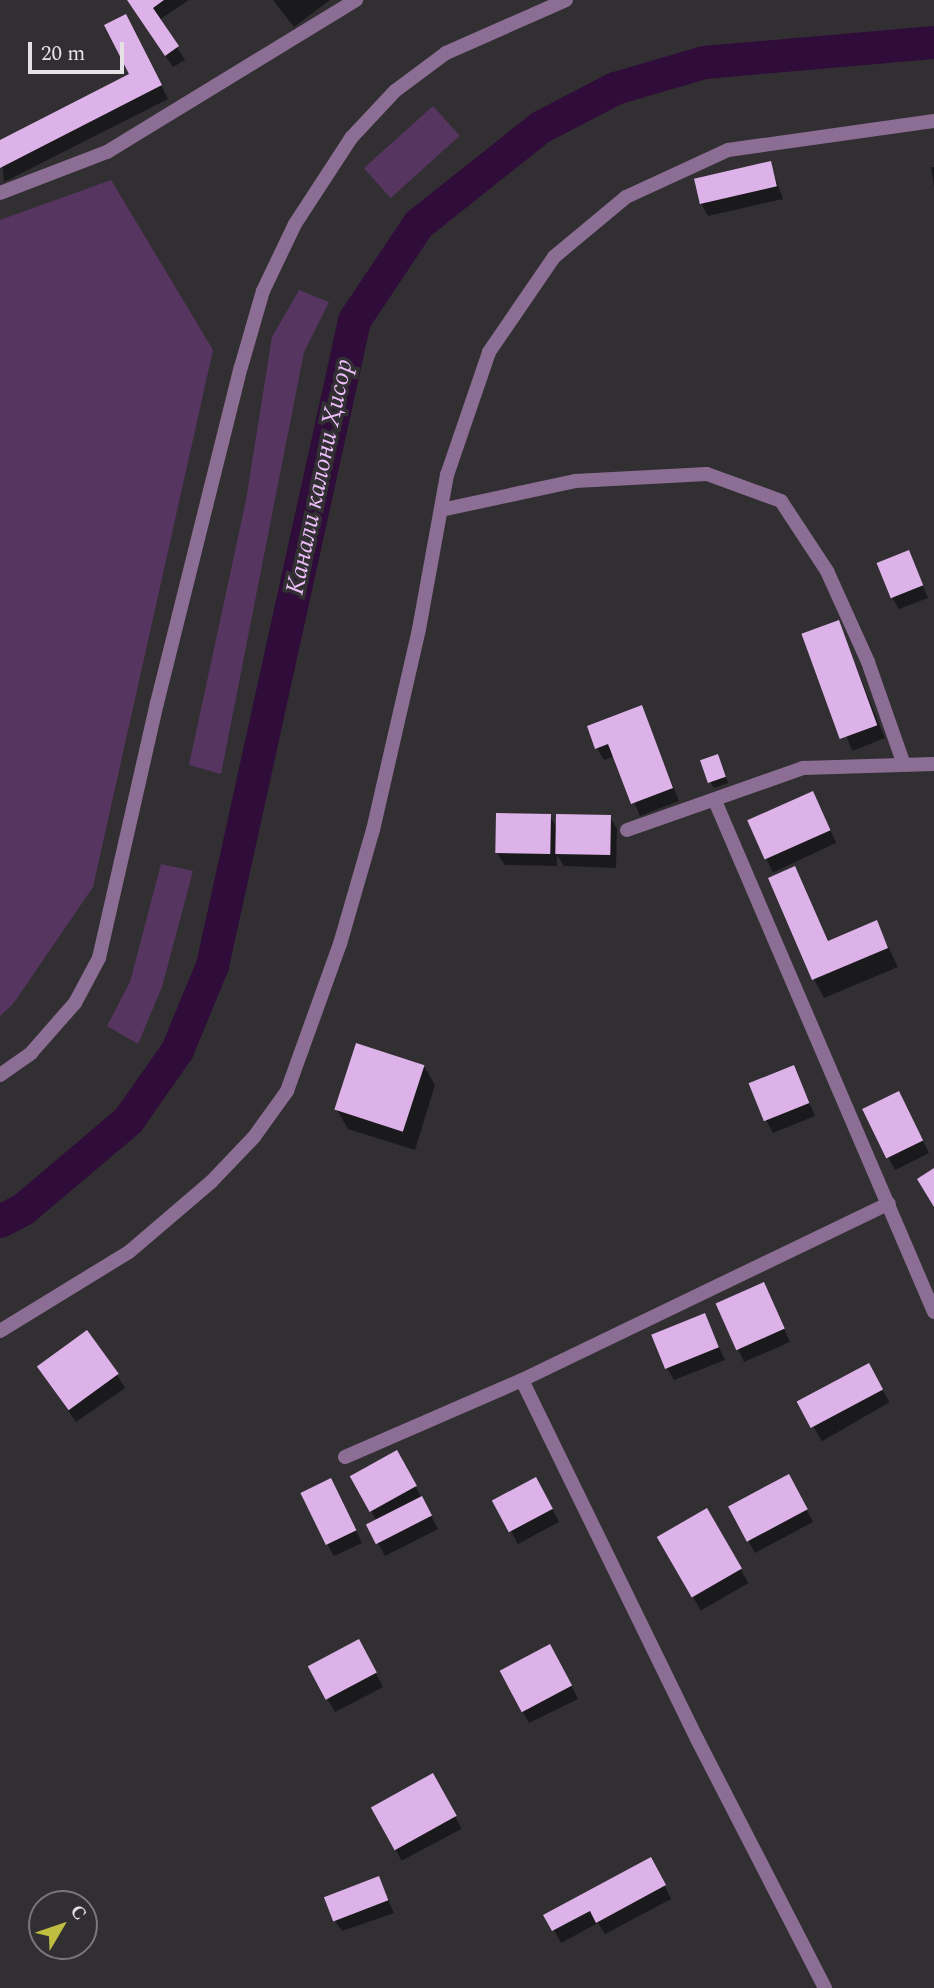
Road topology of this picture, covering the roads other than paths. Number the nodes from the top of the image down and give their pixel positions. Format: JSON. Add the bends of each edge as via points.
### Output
{"nodes":[{"id":1,"x":566,"y":0,"type":"edge"},
{"id":2,"x":353,"y":1,"type":"edge"},
{"id":3,"x":934,"y":121,"type":"edge"},
{"id":4,"x":0,"y":193,"type":"edge"},
{"id":5,"x":441,"y":510,"type":"junction"},
{"id":6,"x":934,"y":764,"type":"edge"},
{"id":7,"x":904,"y":765,"type":"junction"},
{"id":8,"x":715,"y":801,"type":"junction"},
{"id":9,"x":627,"y":830,"type":"dead end"},
{"id":10,"x":0,"y":1075,"type":"edge"},
{"id":11,"x":889,"y":1203,"type":"junction"},
{"id":12,"x":934,"y":1312,"type":"edge"},
{"id":13,"x":0,"y":1331,"type":"edge"},
{"id":14,"x":522,"y":1380,"type":"junction"},
{"id":15,"x":345,"y":1457,"type":"dead end"},
{"id":16,"x":825,"y":1988,"type":"edge"}],
"edges":[{"from":1,"to":10,"type":"street","via":[[446,53],[395,91],[351,138],[295,224],[263,291],[241,367],[156,703],[99,958],[75,1003],[31,1054]]},
{"from":2,"to":4,"type":"street","via":[[107,152]]},
{"from":3,"to":5,"type":"street","via":[[728,150],[626,197],[554,257],[489,352],[447,475]]},
{"from":5,"to":7,"type":"street","via":[[576,481],[707,474],[781,501],[827,571],[868,662]]},
{"from":5,"to":13,"type":"street","via":[[373,830],[340,944],[287,1091],[254,1137],[211,1182],[129,1252]]},
{"from":6,"to":7,"type":"street"},
{"from":7,"to":8,"type":"street","via":[[803,768]]},
{"from":8,"to":9,"type":"street"},
{"from":8,"to":11,"type":"street"},
{"from":11,"to":12,"type":"street"},
{"from":11,"to":14,"type":"street"},
{"from":14,"to":15,"type":"street"},
{"from":14,"to":16,"type":"street"}]}
